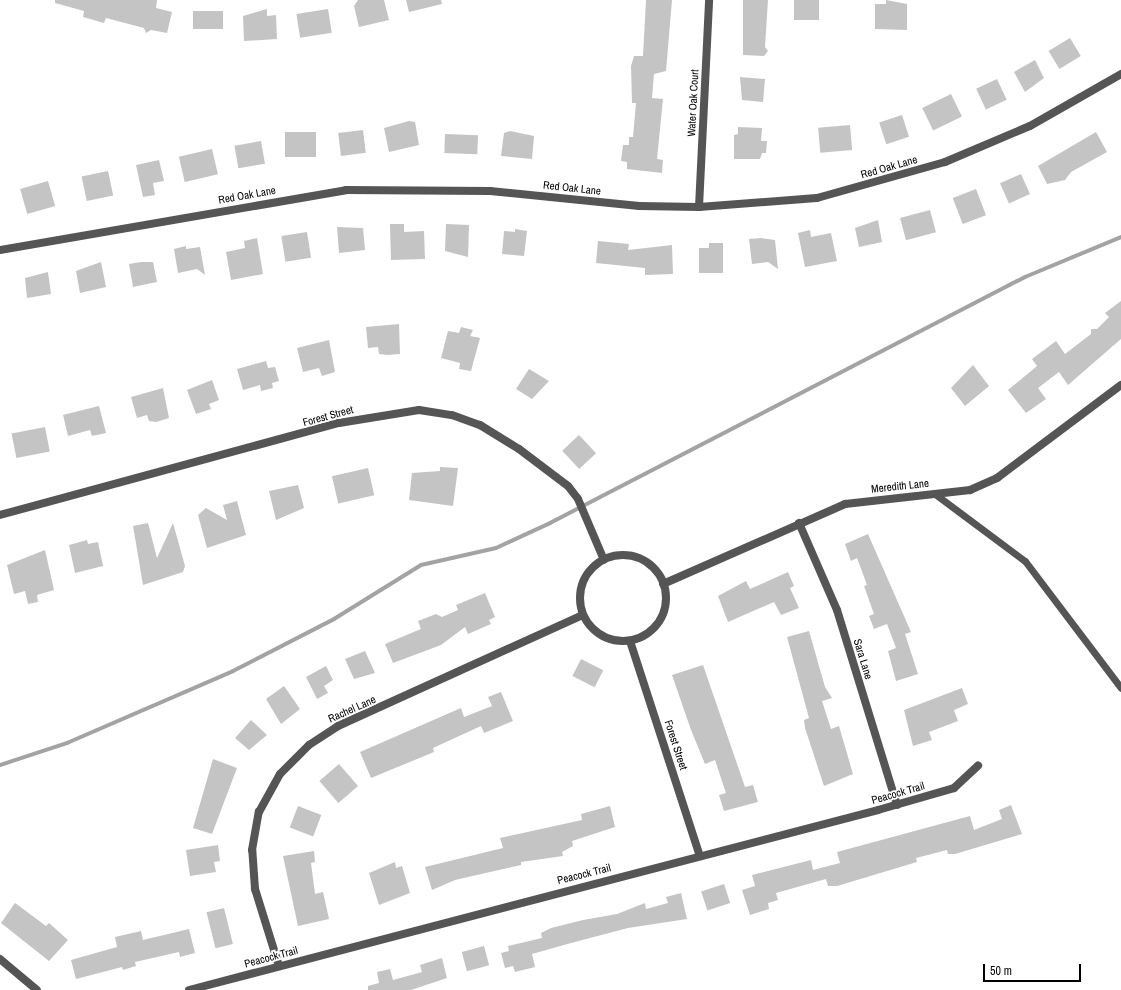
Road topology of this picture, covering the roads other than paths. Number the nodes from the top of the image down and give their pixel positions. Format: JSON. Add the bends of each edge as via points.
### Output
{"nodes":[{"id":1,"x":709,"y":0,"type":"edge"},
{"id":2,"x":1121,"y":74,"type":"edge"},
{"id":3,"x":699,"y":207,"type":"junction"},
{"id":4,"x":0,"y":250,"type":"edge"},
{"id":5,"x":1121,"y":385,"type":"edge"},
{"id":6,"x":936,"y":494,"type":"junction"},
{"id":7,"x":0,"y":515,"type":"edge"},
{"id":8,"x":799,"y":523,"type":"junction"},
{"id":9,"x":604,"y":560,"type":"junction"},
{"id":10,"x":663,"y":584,"type":"junction"},
{"id":11,"x":583,"y":615,"type":"junction"},
{"id":12,"x":630,"y":641,"type":"junction"},
{"id":13,"x":1121,"y":688,"type":"edge"},
{"id":14,"x":978,"y":766,"type":"dead end"},
{"id":15,"x":897,"y":805,"type":"junction"},
{"id":16,"x":700,"y":856,"type":"junction"},
{"id":17,"x":0,"y":959,"type":"edge"},
{"id":18,"x":279,"y":966,"type":"junction"},
{"id":19,"x":37,"y":990,"type":"edge"},
{"id":20,"x":189,"y":990,"type":"edge"}],
"edges":[{"from":1,"to":3,"type":"street","name":"Water Oak Court"},
{"from":2,"to":3,"type":"street","name":"Red Oak Lane","via":[[1030,126],[945,162],[817,198]]},
{"from":3,"to":4,"type":"street","name":"Red Oak Lane","via":[[639,206],[490,191],[346,190]]},
{"from":5,"to":6,"type":"street","name":"Meredith Lane","via":[[997,478],[970,490]]},
{"from":6,"to":8,"type":"street","name":"Meredith Lane","via":[[845,504]]},
{"from":6,"to":13,"type":"lane","via":[[1025,561]]},
{"from":7,"to":9,"type":"street","name":"Forest Street","via":[[339,423],[419,410],[452,415],[480,425],[519,449],[568,486],[578,499]]},
{"from":8,"to":10,"type":"street","name":"Meredith Lane"},
{"from":8,"to":15,"type":"street","name":"Sara Lane","via":[[837,610]]},
{"from":9,"to":10,"type":"street","via":[[618,556],[639,559],[656,571]]},
{"from":9,"to":11,"type":"street","via":[[585,578],[580,603]]},
{"from":10,"to":12,"type":"street","via":[[666,598],[660,620],[644,636]]},
{"from":11,"to":12,"type":"street","via":[[597,633],[619,641]]},
{"from":11,"to":18,"type":"street","name":"Rachel Lane","via":[[338,726],[309,745],[280,774],[259,812],[252,850],[256,889]]},
{"from":12,"to":16,"type":"street","name":"Forest Street"},
{"from":14,"to":15,"type":"street","name":"Peacock Trail","via":[[954,788]]},
{"from":15,"to":16,"type":"street","name":"Peacock Trail"},
{"from":16,"to":18,"type":"street","name":"Peacock Trail"},
{"from":17,"to":19,"type":"street"},
{"from":18,"to":20,"type":"street","name":"Peacock Trail"}]}
